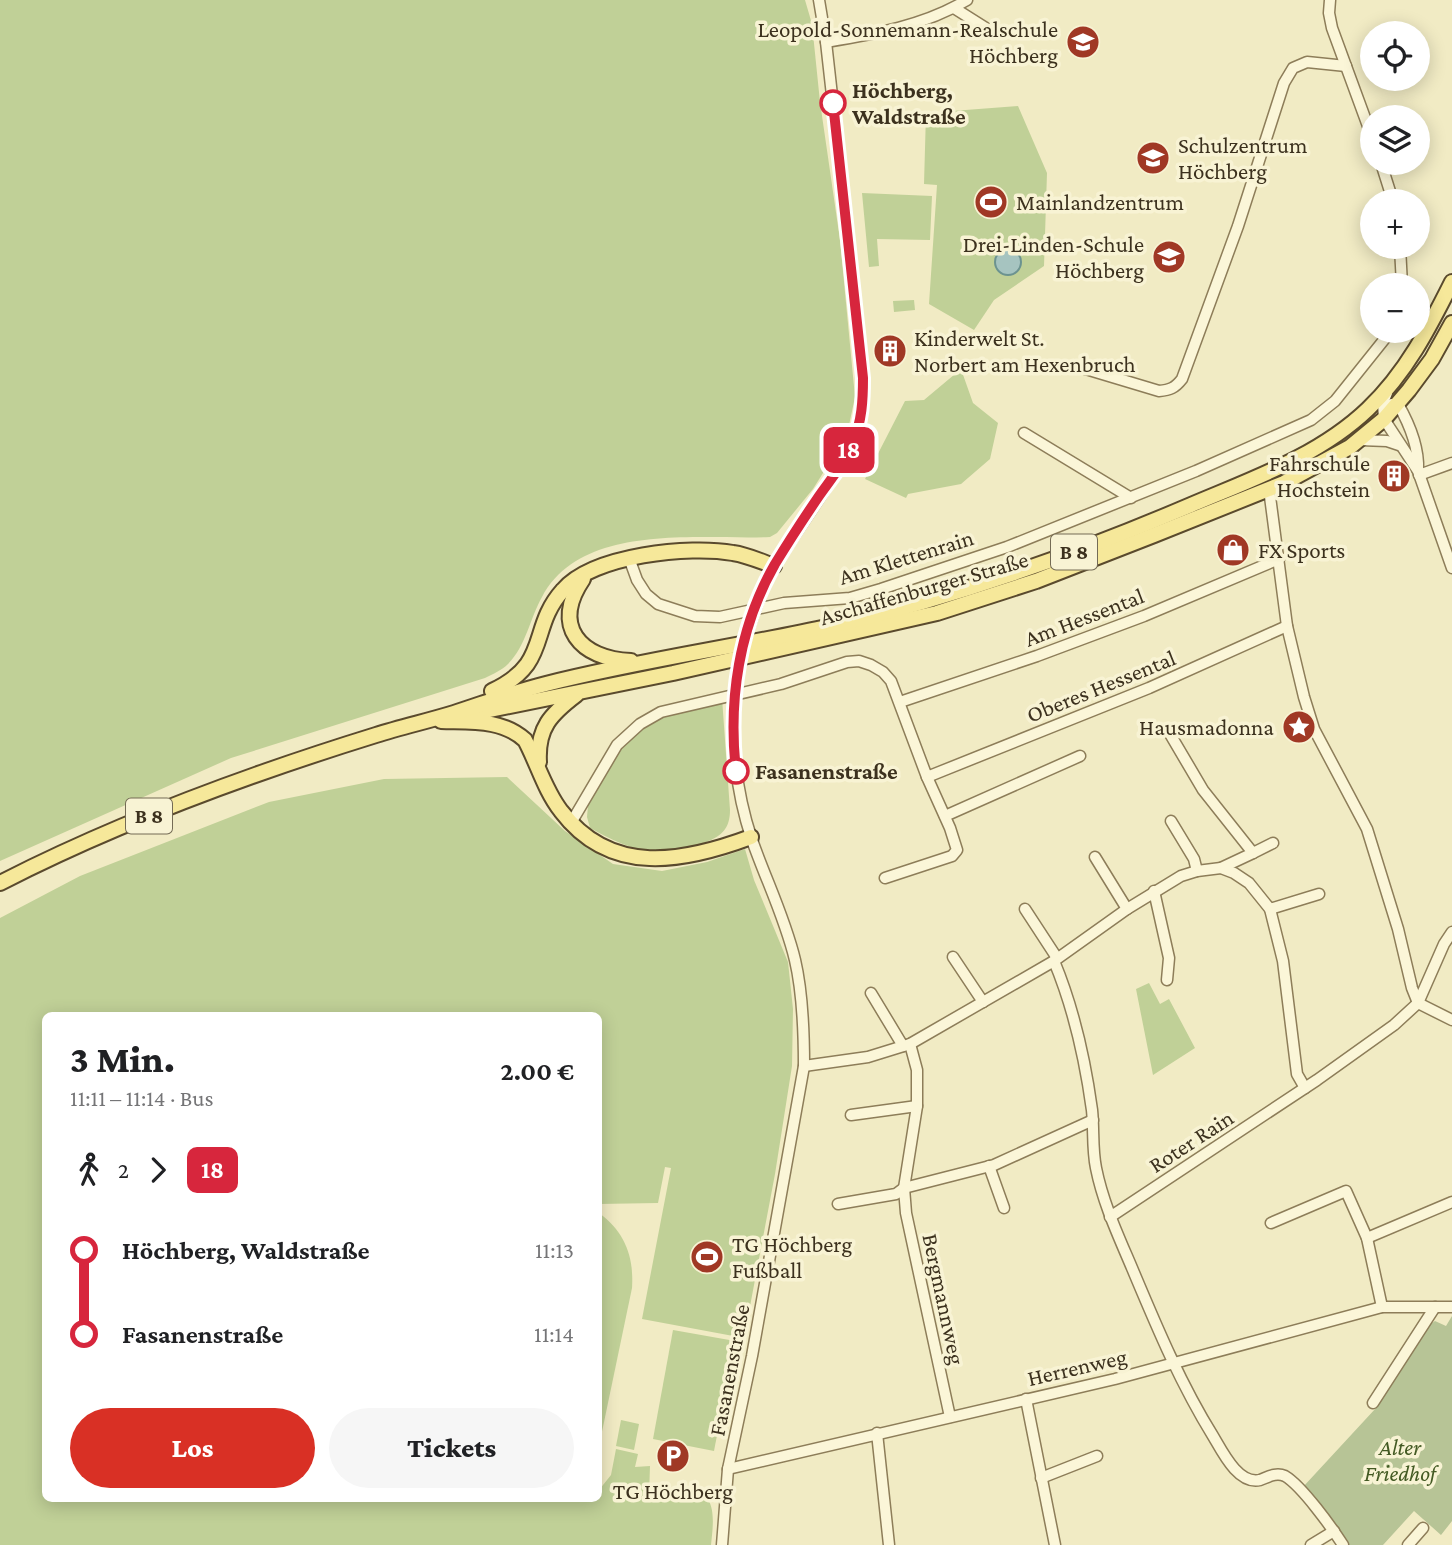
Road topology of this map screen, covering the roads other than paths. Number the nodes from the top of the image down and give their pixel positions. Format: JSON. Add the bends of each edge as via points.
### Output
{"nodes":[{"id":1,"x":819,"y":0,"type":"edge"},
{"id":2,"x":967,"y":0,"type":"edge"},
{"id":3,"x":1330,"y":0,"type":"edge"},
{"id":4,"x":954,"y":8,"type":"junction"},
{"id":5,"x":992,"y":32,"type":"dead end"},
{"id":6,"x":826,"y":42,"type":"junction"},
{"id":7,"x":1346,"y":66,"type":"junction"},
{"id":8,"x":1360,"y":105,"type":"edge"},
{"id":9,"x":1452,"y":282,"type":"edge"},
{"id":10,"x":1452,"y":323,"type":"edge"},
{"id":11,"x":1382,"y":343,"type":"edge"},
{"id":12,"x":1079,"y":367,"type":"dead end"},
{"id":13,"x":1385,"y":403,"type":"junction"},
{"id":14,"x":1384,"y":419,"type":"junction"},
{"id":15,"x":1024,"y":433,"type":"dead end"},
{"id":16,"x":1360,"y":440,"type":"junction"},
{"id":17,"x":1399,"y":445,"type":"junction"},
{"id":18,"x":1452,"y":463,"type":"edge"},
{"id":19,"x":1419,"y":473,"type":"junction"},
{"id":20,"x":1269,"y":489,"type":"junction"},
{"id":21,"x":1131,"y":498,"type":"junction"},
{"id":22,"x":629,"y":558,"type":"junction"},
{"id":23,"x":1279,"y":559,"type":"junction"},
{"id":24,"x":774,"y":566,"type":"junction"},
{"id":25,"x":1452,"y":568,"type":"edge"},
{"id":26,"x":586,"y":574,"type":"junction"},
{"id":27,"x":1287,"y":626,"type":"junction"},
{"id":28,"x":650,"y":662,"type":"junction"},
{"id":29,"x":580,"y":692,"type":"junction"},
{"id":30,"x":900,"y":702,"type":"junction"},
{"id":31,"x":454,"y":713,"type":"junction"},
{"id":32,"x":426,"y":720,"type":"junction"},
{"id":33,"x":1170,"y":734,"type":"dead end"},
{"id":34,"x":1080,"y":756,"type":"dead end"},
{"id":35,"x":539,"y":767,"type":"junction"},
{"id":36,"x":928,"y":777,"type":"junction"},
{"id":37,"x":945,"y":816,"type":"junction"},
{"id":38,"x":1171,"y":821,"type":"dead end"},
{"id":39,"x":571,"y":823,"type":"junction"},
{"id":40,"x":751,"y":837,"type":"junction"},
{"id":41,"x":1273,"y":843,"type":"dead end"},
{"id":42,"x":1254,"y":853,"type":"junction"},
{"id":43,"x":1095,"y":857,"type":"dead end"},
{"id":44,"x":1221,"y":868,"type":"junction"},
{"id":45,"x":1197,"y":871,"type":"junction"},
{"id":46,"x":885,"y":878,"type":"dead end"},
{"id":47,"x":0,"y":883,"type":"edge"},
{"id":48,"x":1154,"y":891,"type":"junction"},
{"id":49,"x":1319,"y":894,"type":"dead end"},
{"id":50,"x":1024,"y":909,"type":"dead end"},
{"id":51,"x":1127,"y":909,"type":"junction"},
{"id":52,"x":1270,"y":909,"type":"junction"},
{"id":53,"x":1452,"y":932,"type":"edge"},
{"id":54,"x":953,"y":957,"type":"dead end"},
{"id":55,"x":1056,"y":960,"type":"junction"},
{"id":56,"x":1167,"y":980,"type":"dead end"},
{"id":57,"x":871,"y":993,"type":"dead end"},
{"id":58,"x":983,"y":1002,"type":"junction"},
{"id":59,"x":1418,"y":1003,"type":"junction"},
{"id":60,"x":1452,"y":1020,"type":"edge"},
{"id":61,"x":907,"y":1045,"type":"junction"},
{"id":62,"x":804,"y":1066,"type":"junction"},
{"id":63,"x":1305,"y":1088,"type":"junction"},
{"id":64,"x":917,"y":1106,"type":"junction"},
{"id":65,"x":851,"y":1115,"type":"dead end"},
{"id":66,"x":1093,"y":1120,"type":"junction"},
{"id":67,"x":989,"y":1166,"type":"junction"},
{"id":68,"x":904,"y":1188,"type":"junction"},
{"id":69,"x":1452,"y":1202,"type":"edge"},
{"id":70,"x":838,"y":1204,"type":"dead end"},
{"id":71,"x":1004,"y":1208,"type":"dead end"},
{"id":72,"x":1111,"y":1217,"type":"junction"},
{"id":73,"x":1271,"y":1223,"type":"dead end"},
{"id":74,"x":1367,"y":1238,"type":"junction"},
{"id":75,"x":1382,"y":1307,"type":"junction"},
{"id":76,"x":1435,"y":1307,"type":"junction"},
{"id":77,"x":1452,"y":1307,"type":"edge"},
{"id":78,"x":1172,"y":1362,"type":"junction"},
{"id":79,"x":1026,"y":1399,"type":"junction"},
{"id":80,"x":1373,"y":1403,"type":"dead end"},
{"id":81,"x":950,"y":1417,"type":"junction"},
{"id":82,"x":877,"y":1433,"type":"junction"},
{"id":83,"x":1097,"y":1456,"type":"dead end"},
{"id":84,"x":728,"y":1469,"type":"junction"},
{"id":85,"x":1041,"y":1478,"type":"junction"},
{"id":86,"x":1423,"y":1528,"type":"dead end"},
{"id":87,"x":1334,"y":1531,"type":"junction"},
{"id":88,"x":722,"y":1545,"type":"edge"},
{"id":89,"x":889,"y":1545,"type":"edge"},
{"id":90,"x":1055,"y":1545,"type":"edge"},
{"id":91,"x":1311,"y":1545,"type":"edge"},
{"id":92,"x":1343,"y":1545,"type":"edge"},
{"id":93,"x":1408,"y":1545,"type":"edge"}],
"edges":[{"from":1,"to":6,"type":"street","name":"Fasanenstraße"},
{"from":2,"to":4,"type":"street"},
{"from":3,"to":7,"type":"street","via":[[1332,28]]},
{"from":4,"to":5,"type":"street"},
{"from":4,"to":6,"type":"street","via":[[880,33]]},
{"from":6,"to":24,"type":"street","name":"Fasanenstraße","via":[[863,378],[862,406],[854,441],[840,467]]},
{"from":7,"to":8,"type":"street"},
{"from":7,"to":12,"type":"street","via":[[1307,62],[1293,68],[1284,83],[1238,226],[1176,387],[1158,391]]},
{"from":9,"to":13,"type":"main road","number":"B 8","via":[[1423,338],[1389,386]]},
{"from":10,"to":13,"type":"main road","number":"B 8","via":[[1432,359]]},
{"from":11,"to":21,"type":"street","name":"Am Klettenrain","via":[[1335,401],[1311,420]]},
{"from":13,"to":14,"type":"main road","name":"Aschaffenburger Straße","number":"B 8"},
{"from":13,"to":19,"type":"street","via":[[1418,453]]},
{"from":13,"to":28,"type":"main road","name":"Aschaffenburger Straße","number":"B 8","via":[[1269,472],[1032,568],[875,615]]},
{"from":14,"to":16,"type":"main road","name":"Aschaffenburger Straße","number":"B 8"},
{"from":14,"to":17,"type":"street"},
{"from":15,"to":21,"type":"street"},
{"from":16,"to":17,"type":"street"},
{"from":16,"to":20,"type":"main road","name":"Aschaffenburger Straße","number":"B 8"},
{"from":17,"to":19,"type":"street"},
{"from":18,"to":19,"type":"street"},
{"from":19,"to":25,"type":"street"},
{"from":20,"to":23,"type":"street"},
{"from":20,"to":29,"type":"main road","name":"Aschaffenburger Straße","number":"B 8","via":[[1036,581],[948,609]]},
{"from":21,"to":22,"type":"street","name":"Am Klettenrain","via":[[1007,547],[850,598],[785,603],[720,617],[695,616],[658,604],[636,580]]},
{"from":22,"to":24,"type":"main road","via":[[731,552]]},
{"from":22,"to":26,"type":"main road"},
{"from":23,"to":27,"type":"street"},
{"from":23,"to":30,"type":"street","name":"Am Hessental","via":[[1144,616]]},
{"from":24,"to":40,"type":"street","name":"Fasanenstraße","bridge":true,"via":[[751,618],[738,670],[733,719],[736,773]]},
{"from":26,"to":28,"type":"main road","via":[[574,592],[569,613],[580,643],[598,656]]},
{"from":26,"to":31,"type":"main road","via":[[574,580],[550,609],[523,672]]},
{"from":27,"to":36,"type":"street","name":"Oberes Hessental","via":[[1149,688]]},
{"from":27,"to":59,"type":"street","via":[[1314,729],[1367,829]]},
{"from":28,"to":31,"type":"main road","number":"B 8","via":[[551,682]]},
{"from":29,"to":31,"type":"main road","number":"B 8","via":[[471,714]]},
{"from":29,"to":35,"type":"main road","via":[[558,708],[543,729]]},
{"from":30,"to":36,"type":"street"},
{"from":30,"to":39,"type":"street","via":[[883,672],[859,661],[661,712],[617,745]]},
{"from":31,"to":32,"type":"main road","number":"B 8"},
{"from":32,"to":35,"type":"main road","via":[[509,728],[525,740]]},
{"from":32,"to":47,"type":"main road","number":"B 8","via":[[176,806]]},
{"from":33,"to":42,"type":"street","via":[[1203,790]]},
{"from":34,"to":37,"type":"street"},
{"from":35,"to":39,"type":"main road","via":[[559,810]]},
{"from":36,"to":37,"type":"street"},
{"from":37,"to":46,"type":"street","via":[[957,850],[952,856]]},
{"from":38,"to":45,"type":"street"},
{"from":39,"to":40,"type":"main road","via":[[604,847],[660,859],[697,855]]},
{"from":40,"to":62,"type":"street","name":"Fasanenstraße","via":[[796,962]]},
{"from":41,"to":42,"type":"street"},
{"from":42,"to":44,"type":"street"},
{"from":43,"to":51,"type":"street"},
{"from":44,"to":45,"type":"street"},
{"from":44,"to":52,"type":"street","via":[[1249,883]]},
{"from":45,"to":48,"type":"street"},
{"from":48,"to":51,"type":"street"},
{"from":48,"to":56,"type":"street","via":[[1169,958]]},
{"from":49,"to":52,"type":"street"},
{"from":50,"to":55,"type":"street"},
{"from":51,"to":55,"type":"street"},
{"from":52,"to":63,"type":"street","via":[[1283,961],[1297,1074]]},
{"from":53,"to":59,"type":"street"},
{"from":54,"to":58,"type":"street"},
{"from":55,"to":58,"type":"street"},
{"from":55,"to":66,"type":"street","via":[[1076,1021]]},
{"from":57,"to":61,"type":"street"},
{"from":58,"to":61,"type":"street"},
{"from":59,"to":60,"type":"street"},
{"from":59,"to":63,"type":"street","name":"Roter Rain","via":[[1394,1026]]},
{"from":61,"to":62,"type":"street","via":[[868,1058]]},
{"from":61,"to":64,"type":"street","name":"Bergmannweg","via":[[917,1070]]},
{"from":62,"to":84,"type":"street","name":"Fasanenstraße"},
{"from":63,"to":72,"type":"street","name":"Roter Rain"},
{"from":64,"to":65,"type":"street"},
{"from":64,"to":68,"type":"street","name":"Bergmannweg"},
{"from":66,"to":67,"type":"street"},
{"from":66,"to":72,"type":"street","via":[[1095,1165]]},
{"from":67,"to":68,"type":"street"},
{"from":67,"to":71,"type":"street"},
{"from":68,"to":70,"type":"street","via":[[896,1194]]},
{"from":68,"to":81,"type":"street","name":"Bergmannweg"},
{"from":69,"to":74,"type":"street"},
{"from":72,"to":78,"type":"street"},
{"from":73,"to":74,"type":"street","via":[[1346,1191]]},
{"from":74,"to":75,"type":"street"},
{"from":75,"to":76,"type":"street","name":"Herrenweg"},
{"from":75,"to":78,"type":"street","name":"Herrenweg"},
{"from":76,"to":77,"type":"street","name":"Herrenweg"},
{"from":76,"to":80,"type":"street"},
{"from":78,"to":79,"type":"street","name":"Herrenweg"},
{"from":78,"to":87,"type":"street","via":[[1240,1475],[1249,1480],[1279,1474],[1287,1477]]},
{"from":79,"to":81,"type":"street","name":"Herrenweg"},
{"from":79,"to":85,"type":"street"},
{"from":81,"to":82,"type":"street","name":"Herrenweg"},
{"from":82,"to":84,"type":"street","name":"Herrenweg"},
{"from":82,"to":89,"type":"street"},
{"from":83,"to":85,"type":"street"},
{"from":84,"to":88,"type":"street","name":"Fasanenstraße"},
{"from":85,"to":90,"type":"street"},
{"from":86,"to":93,"type":"street"},
{"from":87,"to":91,"type":"street"},
{"from":87,"to":92,"type":"street"}]}
